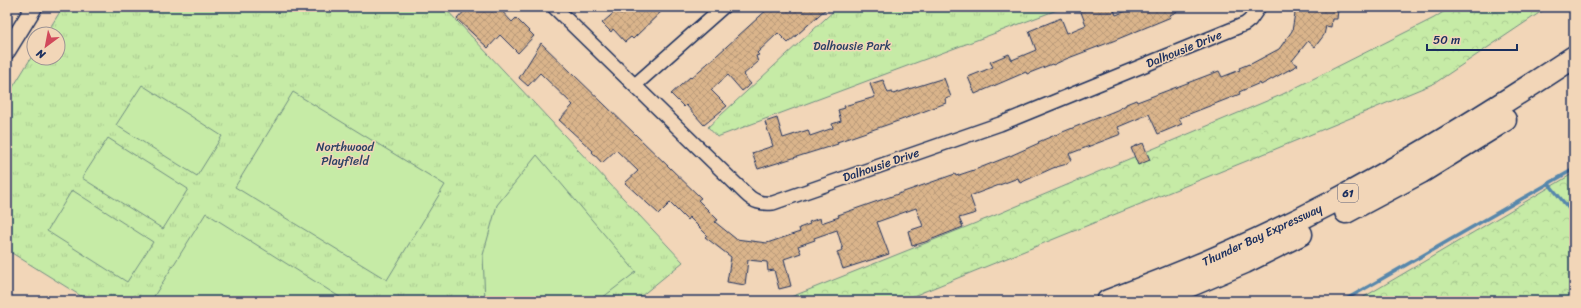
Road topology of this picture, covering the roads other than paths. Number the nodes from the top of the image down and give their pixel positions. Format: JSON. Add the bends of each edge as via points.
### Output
{"nodes":[{"id":1,"x":34,"y":7,"type":"edge"},
{"id":2,"x":554,"y":7,"type":"edge"},
{"id":3,"x":723,"y":7,"type":"edge"},
{"id":4,"x":1259,"y":7,"type":"edge"},
{"id":5,"x":7,"y":51,"type":"edge"},
{"id":6,"x":1574,"y":57,"type":"edge"},
{"id":7,"x":1574,"y":74,"type":"edge"},
{"id":8,"x":635,"y":85,"type":"junction"},
{"id":9,"x":1108,"y":301,"type":"edge"},
{"id":10,"x":1153,"y":301,"type":"edge"}],
"edges":[{"from":1,"to":5,"type":"street"},
{"from":2,"to":8,"type":"street","name":"Dalhousie Drive"},
{"from":3,"to":8,"type":"street"},
{"from":4,"to":8,"type":"street","name":"Dalhousie Drive","via":[[1245,24],[1000,124],[766,204],[752,200]]},
{"from":6,"to":9,"type":"highway","name":"Thunder Bay Expressway","number":"61","via":[[1494,110],[1331,203],[1238,248]]},
{"from":7,"to":10,"type":"highway","name":"Thunder Bay Expressway","number":"61","via":[[1422,172],[1245,262]]}]}
